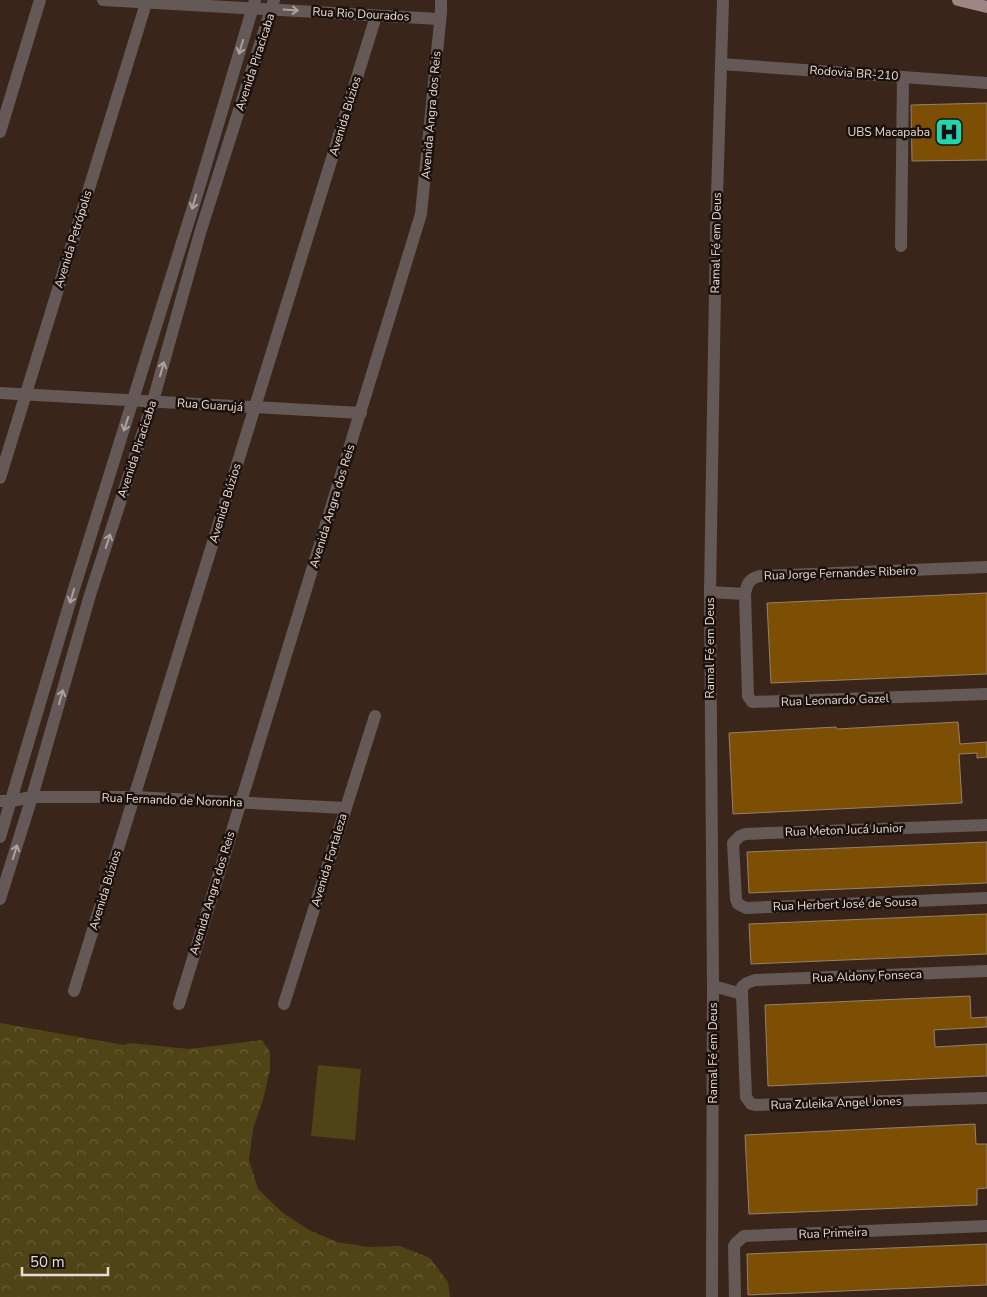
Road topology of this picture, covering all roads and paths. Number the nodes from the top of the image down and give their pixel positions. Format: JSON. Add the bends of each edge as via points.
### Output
{"nodes":[{"id":1,"x":40,"y":0,"type":"edge"},
{"id":2,"x":102,"y":0,"type":"edge"},
{"id":3,"x":441,"y":0,"type":"edge"},
{"id":4,"x":723,"y":0,"type":"edge"},
{"id":5,"x":958,"y":0,"type":"edge"},
{"id":6,"x":147,"y":2,"type":"edge"},
{"id":7,"x":254,"y":4,"type":"edge"},
{"id":8,"x":273,"y":5,"type":"edge"},
{"id":9,"x":987,"y":7,"type":"edge"},
{"id":10,"x":376,"y":16,"type":"junction"},
{"id":11,"x":439,"y":19,"type":"junction"},
{"id":12,"x":721,"y":64,"type":"junction"},
{"id":13,"x":903,"y":77,"type":"junction"},
{"id":14,"x":987,"y":83,"type":"edge"},
{"id":15,"x":0,"y":132,"type":"edge"},
{"id":16,"x":901,"y":246,"type":"dead end"},
{"id":17,"x":0,"y":393,"type":"edge"},
{"id":18,"x":25,"y":394,"type":"junction"},
{"id":19,"x":133,"y":402,"type":"junction"},
{"id":20,"x":153,"y":402,"type":"junction"},
{"id":21,"x":255,"y":408,"type":"junction"},
{"id":22,"x":361,"y":413,"type":"junction"},
{"id":23,"x":0,"y":478,"type":"edge"},
{"id":24,"x":987,"y":567,"type":"edge"},
{"id":25,"x":710,"y":592,"type":"junction"},
{"id":26,"x":745,"y":594,"type":"junction"},
{"id":27,"x":987,"y":694,"type":"edge"},
{"id":28,"x":375,"y":716,"type":"dead end"},
{"id":29,"x":32,"y":797,"type":"junction"},
{"id":30,"x":134,"y":797,"type":"junction"},
{"id":31,"x":6,"y":801,"type":"edge"},
{"id":32,"x":240,"y":803,"type":"junction"},
{"id":33,"x":345,"y":808,"type":"junction"},
{"id":34,"x":987,"y":825,"type":"edge"},
{"id":35,"x":0,"y":837,"type":"edge"},
{"id":36,"x":733,"y":843,"type":"junction"},
{"id":37,"x":712,"y":844,"type":"junction"},
{"id":38,"x":987,"y":898,"type":"edge"},
{"id":39,"x":0,"y":899,"type":"edge"},
{"id":40,"x":987,"y":971,"type":"edge"},
{"id":41,"x":713,"y":986,"type":"junction"},
{"id":42,"x":745,"y":988,"type":"junction"},
{"id":43,"x":74,"y":991,"type":"dead end"},
{"id":44,"x":179,"y":1004,"type":"dead end"},
{"id":45,"x":284,"y":1004,"type":"dead end"},
{"id":46,"x":987,"y":1098,"type":"edge"},
{"id":47,"x":987,"y":1226,"type":"edge"},
{"id":48,"x":712,"y":1297,"type":"edge"},
{"id":49,"x":735,"y":1297,"type":"edge"}],
"edges":[{"from":1,"to":15,"type":"street"},
{"from":2,"to":6,"type":"street","name":"Rua Rio Dourados"},
{"from":3,"to":11,"type":"street","name":"Avenida Angra dos Reis"},
{"from":4,"to":12,"type":"street","name":"Ramal Fé em Deus"},
{"from":5,"to":9,"type":"main road"},
{"from":6,"to":7,"type":"street","name":"Rua Rio Dourados"},
{"from":6,"to":18,"type":"street","name":"Avenida Petrópolis"},
{"from":7,"to":8,"type":"street","name":"Rua Rio Dourados"},
{"from":7,"to":19,"type":"street","name":"Avenida Piracicaba","one_way":true},
{"from":8,"to":10,"type":"street","name":"Rua Rio Dourados","one_way":true},
{"from":20,"to":8,"type":"street","name":"Avenida Piracicaba","one_way":true,"via":[[200,233]]},
{"from":10,"to":11,"type":"street","name":"Rua Rio Dourados"},
{"from":10,"to":21,"type":"street","name":"Avenida Búzios"},
{"from":11,"to":22,"type":"street","name":"Avenida Angra dos Reis","via":[[421,214]]},
{"from":12,"to":13,"type":"street","name":"Rodovia BR-210"},
{"from":12,"to":25,"type":"street","name":"Ramal Fé em Deus"},
{"from":13,"to":14,"type":"street","name":"Rodovia BR-210"},
{"from":13,"to":16,"type":"street"},
{"from":17,"to":18,"type":"street","name":"Rua Guarujá"},
{"from":18,"to":19,"type":"street","name":"Rua Guarujá"},
{"from":18,"to":23,"type":"street","name":"Avenida Petrópolis"},
{"from":19,"to":20,"type":"street","name":"Rua Guarujá"},
{"from":19,"to":31,"type":"street","name":"Avenida Piracicaba","one_way":true},
{"from":20,"to":21,"type":"street","name":"Rua Guarujá"},
{"from":29,"to":20,"type":"street","name":"Avenida Piracicaba","one_way":true,"via":[[90,595]]},
{"from":21,"to":22,"type":"street","name":"Rua Guarujá"},
{"from":21,"to":30,"type":"street","name":"Avenida Búzios"},
{"from":22,"to":32,"type":"street","name":"Avenida Angra dos Reis"},
{"from":24,"to":26,"type":"street","name":"Rua Jorge Fernandes Ribeiro","via":[[760,576],[751,579]]},
{"from":25,"to":26,"type":"street"},
{"from":25,"to":37,"type":"street","name":"Ramal Fé em Deus"},
{"from":26,"to":27,"type":"street","name":"Rua Leonardo Gazel","via":[[748,696],[752,702]]},
{"from":28,"to":33,"type":"street","name":"Avenida Fortaleza"},
{"from":29,"to":30,"type":"street","name":"Rua Fernando de Noronha"},
{"from":29,"to":31,"type":"street","name":"Rua Fernando de Noronha"},
{"from":39,"to":29,"type":"street","name":"Avenida Piracicaba","one_way":true},
{"from":30,"to":32,"type":"street","name":"Rua Fernando de Noronha"},
{"from":30,"to":43,"type":"street","name":"Avenida Búzios"},
{"from":31,"to":35,"type":"street","name":"Avenida Piracicaba"},
{"from":32,"to":33,"type":"street","name":"Rua Fernando de Noronha"},
{"from":32,"to":44,"type":"street","name":"Avenida Angra dos Reis"},
{"from":33,"to":45,"type":"street","name":"Avenida Fortaleza"},
{"from":34,"to":36,"type":"street","name":"Rua Meton Jucá Junior","via":[[745,834]]},
{"from":36,"to":37,"type":"street"},
{"from":36,"to":38,"type":"street","name":"Rua Herbert José de Sousa","via":[[736,899],[746,908]]},
{"from":37,"to":41,"type":"street","name":"Ramal Fé em Deus"},
{"from":40,"to":42,"type":"street","name":"Rua Aldony Fonseca","via":[[755,980]]},
{"from":41,"to":42,"type":"street"},
{"from":41,"to":48,"type":"street","name":"Ramal Fé em Deus"},
{"from":42,"to":46,"type":"street","name":"Rua Zuleika Angel Jones","via":[[746,1097],[751,1104]]},
{"from":47,"to":49,"type":"street","name":"Rua Primeira","via":[[744,1236],[734,1246]]}]}
